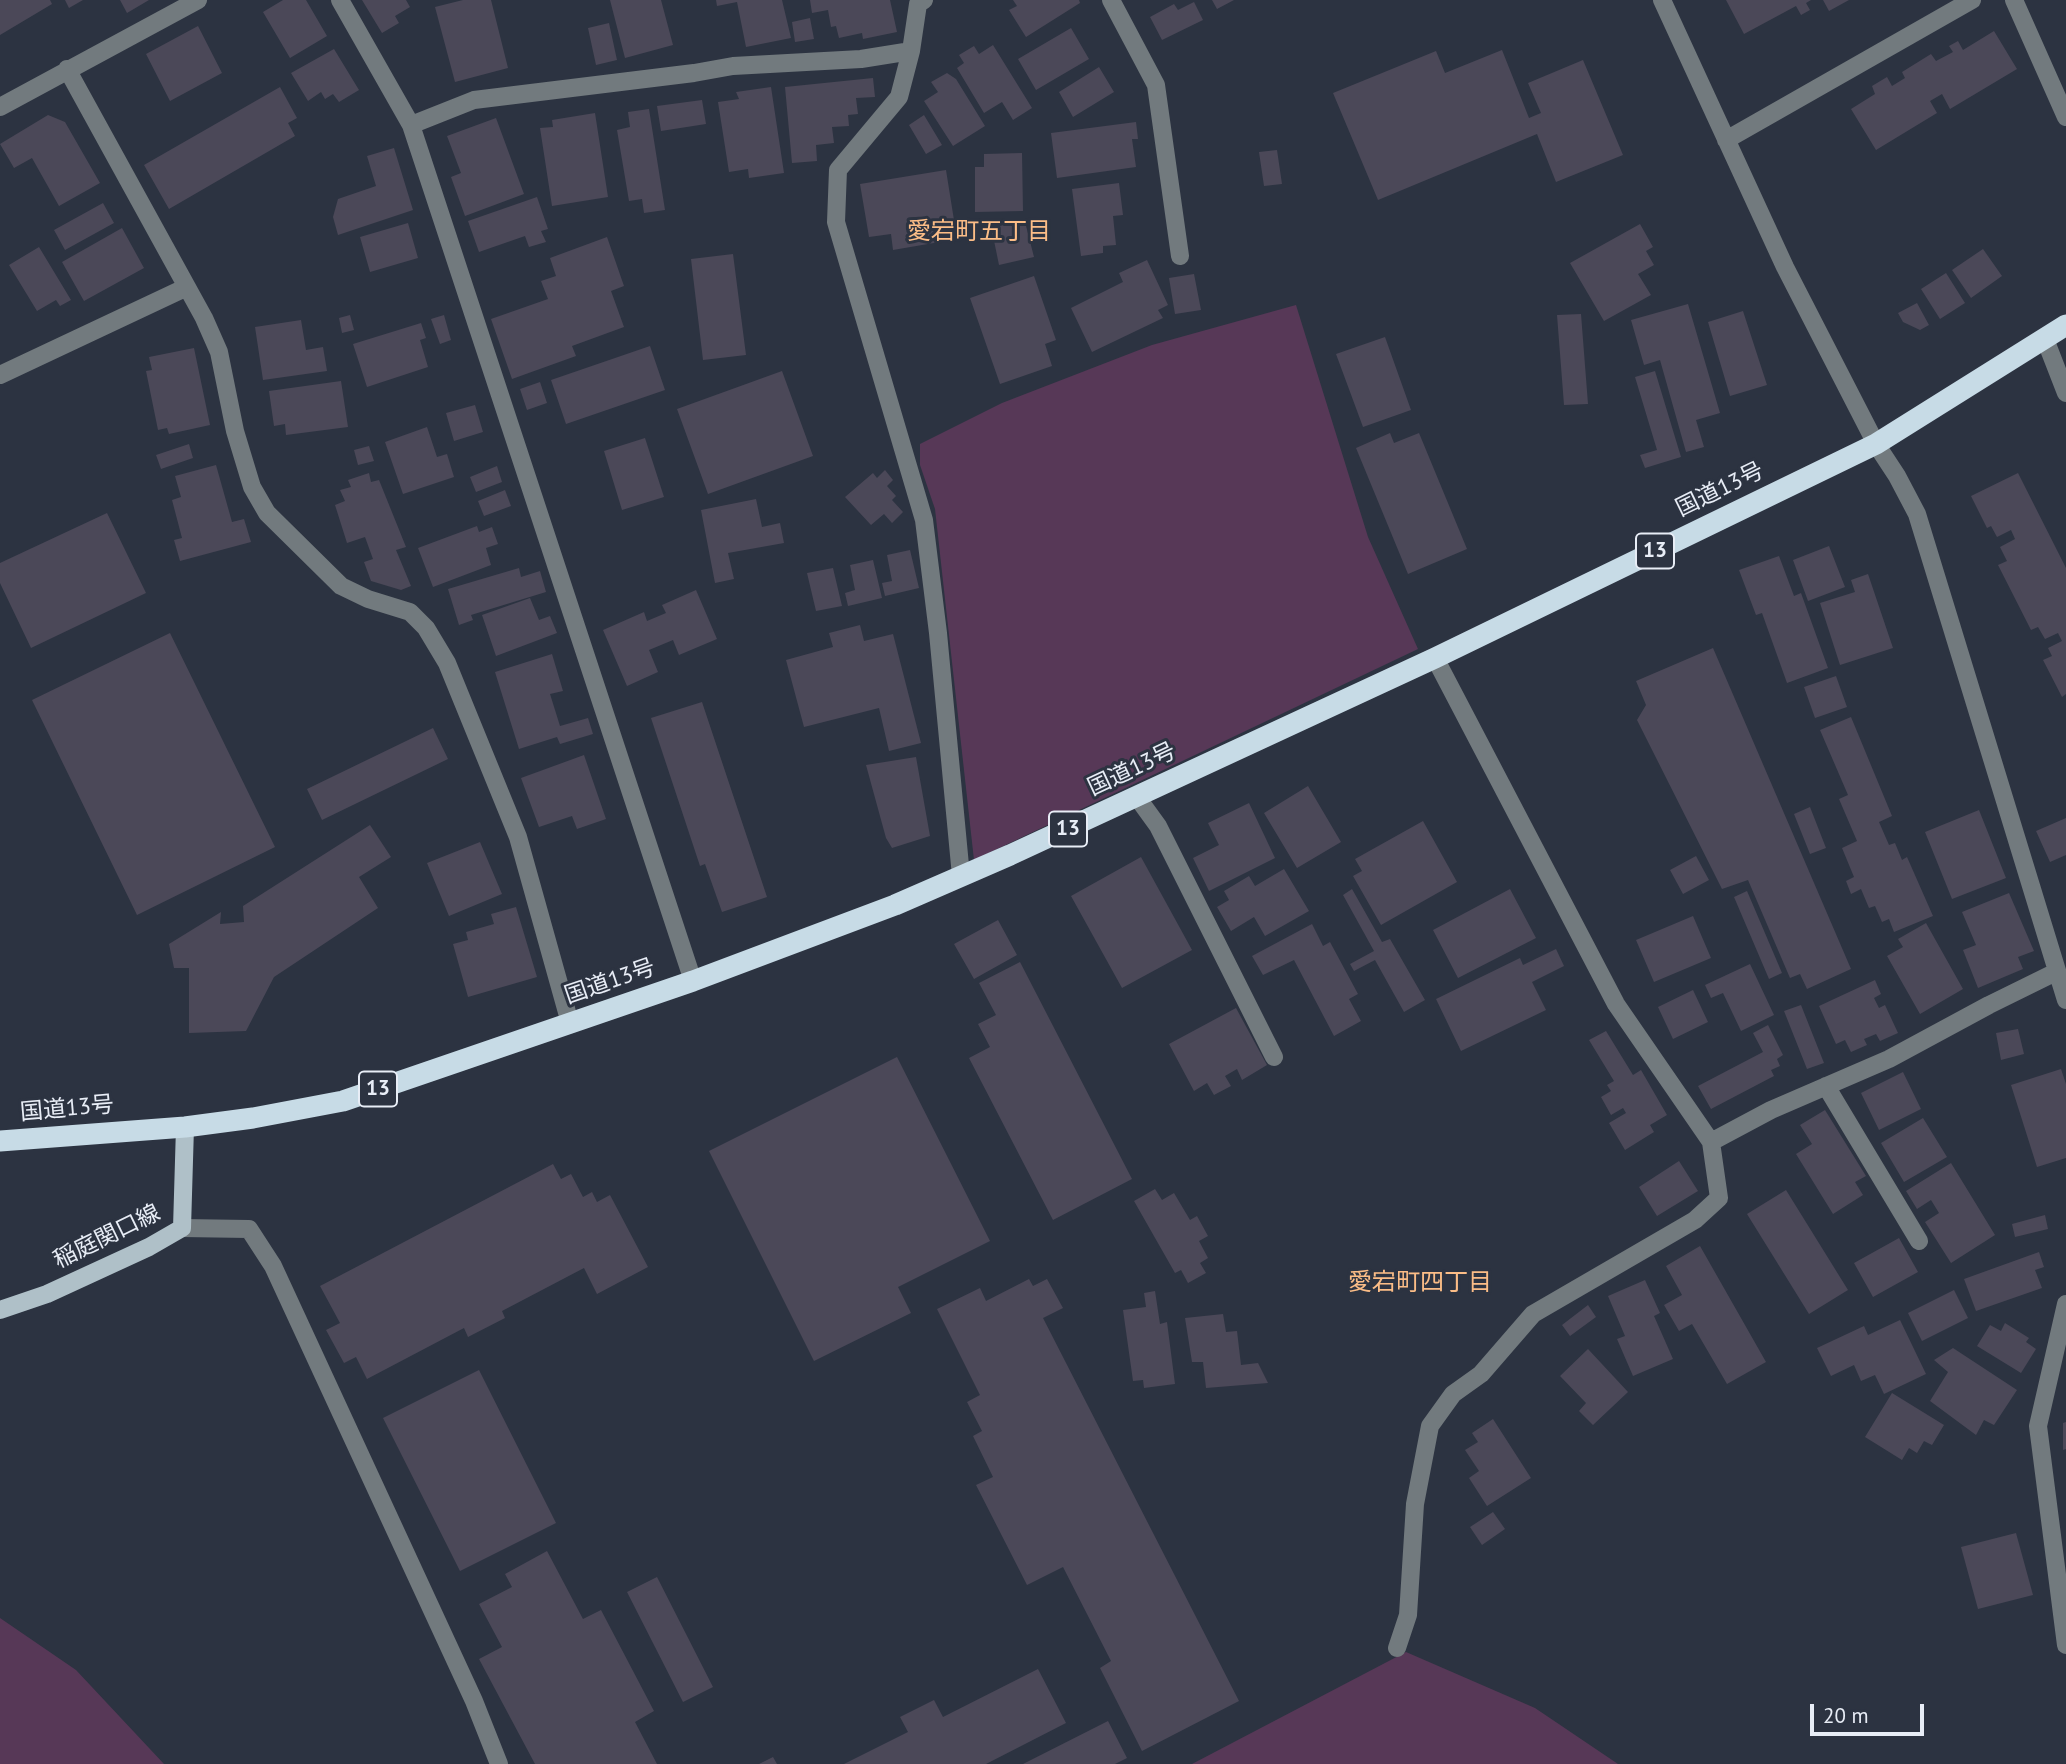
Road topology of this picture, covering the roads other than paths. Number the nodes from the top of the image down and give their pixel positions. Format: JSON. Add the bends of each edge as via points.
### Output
{"nodes":[{"id":1,"x":198,"y":0,"type":"edge"},
{"id":2,"x":340,"y":0,"type":"edge"},
{"id":3,"x":924,"y":0,"type":"edge"},
{"id":4,"x":1111,"y":0,"type":"edge"},
{"id":5,"x":1662,"y":0,"type":"edge"},
{"id":6,"x":1972,"y":0,"type":"edge"},
{"id":7,"x":2014,"y":0,"type":"edge"},
{"id":8,"x":912,"y":51,"type":"junction"},
{"id":9,"x":67,"y":69,"type":"junction"},
{"id":10,"x":0,"y":107,"type":"edge"},
{"id":11,"x":2066,"y":117,"type":"edge"},
{"id":12,"x":411,"y":125,"type":"junction"},
{"id":13,"x":1726,"y":139,"type":"junction"},
{"id":14,"x":1180,"y":256,"type":"dead end"},
{"id":15,"x":187,"y":287,"type":"junction"},
{"id":16,"x":2066,"y":326,"type":"edge"},
{"id":17,"x":2045,"y":339,"type":"junction"},
{"id":18,"x":0,"y":375,"type":"edge"},
{"id":19,"x":2066,"y":393,"type":"edge"},
{"id":20,"x":1876,"y":443,"type":"junction"},
{"id":21,"x":1435,"y":658,"type":"junction"},
{"id":22,"x":1136,"y":797,"type":"junction"},
{"id":23,"x":961,"y":876,"type":"junction"},
{"id":24,"x":2056,"y":972,"type":"junction"},
{"id":25,"x":693,"y":981,"type":"junction"},
{"id":26,"x":2066,"y":1000,"type":"edge"},
{"id":27,"x":570,"y":1023,"type":"junction"},
{"id":28,"x":1274,"y":1057,"type":"dead end"},
{"id":29,"x":1826,"y":1086,"type":"junction"},
{"id":30,"x":185,"y":1127,"type":"junction"},
{"id":31,"x":0,"y":1141,"type":"edge"},
{"id":32,"x":1711,"y":1142,"type":"junction"},
{"id":33,"x":182,"y":1228,"type":"junction"},
{"id":34,"x":1919,"y":1241,"type":"dead end"},
{"id":35,"x":2066,"y":1304,"type":"edge"},
{"id":36,"x":0,"y":1310,"type":"edge"},
{"id":37,"x":2062,"y":1570,"type":"edge"},
{"id":38,"x":2066,"y":1645,"type":"edge"},
{"id":39,"x":1397,"y":1648,"type":"dead end"},
{"id":40,"x":499,"y":1764,"type":"edge"}],
"edges":[{"from":1,"to":9,"type":"street"},
{"from":2,"to":12,"type":"street"},
{"from":3,"to":8,"type":"street","via":[[918,4]]},
{"from":4,"to":14,"type":"street","via":[[1156,85]]},
{"from":5,"to":13,"type":"street"},
{"from":6,"to":13,"type":"street"},
{"from":7,"to":11,"type":"street"},
{"from":8,"to":12,"type":"street","via":[[861,59],[733,66],[474,100]]},
{"from":8,"to":23,"type":"street","via":[[900,97],[838,170],[836,222],[924,520]]},
{"from":9,"to":10,"type":"street"},
{"from":9,"to":15,"type":"street"},
{"from":12,"to":25,"type":"street"},
{"from":13,"to":20,"type":"street","via":[[1785,267]]},
{"from":15,"to":18,"type":"street"},
{"from":15,"to":27,"type":"street","via":[[219,352],[235,431],[252,487],[267,513],[341,586],[410,612],[426,628],[447,663],[518,838]]},
{"from":16,"to":17,"type":"highway","name":"国道13号","number":"13"},
{"from":17,"to":19,"type":"street"},
{"from":17,"to":20,"type":"highway","name":"国道13号","number":"13"},
{"from":20,"to":21,"type":"highway","name":"国道13号","number":"13"},
{"from":20,"to":24,"type":"street","via":[[1917,514]]},
{"from":21,"to":22,"type":"highway","name":"国道13号","number":"13"},
{"from":21,"to":32,"type":"street","via":[[1616,1004]]},
{"from":22,"to":23,"type":"highway","name":"国道13号","number":"13"},
{"from":22,"to":28,"type":"street","via":[[1158,826]]},
{"from":23,"to":25,"type":"highway","name":"国道13号","number":"13"},
{"from":24,"to":26,"type":"street"},
{"from":24,"to":29,"type":"street","via":[[1889,1059]]},
{"from":25,"to":27,"type":"highway","name":"国道13号","number":"13"},
{"from":27,"to":30,"type":"highway","name":"国道13号","number":"13","via":[[343,1101]]},
{"from":29,"to":32,"type":"street"},
{"from":29,"to":34,"type":"street"},
{"from":30,"to":31,"type":"highway","name":"国道13号","number":"13"},
{"from":30,"to":33,"type":"main road","name":"稲庭関口線"},
{"from":32,"to":39,"type":"street","via":[[1719,1198],[1695,1220],[1533,1314],[1481,1374],[1453,1394],[1430,1426],[1415,1504],[1408,1615]]},
{"from":33,"to":36,"type":"main road","name":"稲庭関口線","via":[[47,1294]]},
{"from":33,"to":40,"type":"street","via":[[248,1229],[273,1266]]},
{"from":35,"to":37,"type":"street","via":[[2038,1426]]},
{"from":37,"to":38,"type":"street"}]}
